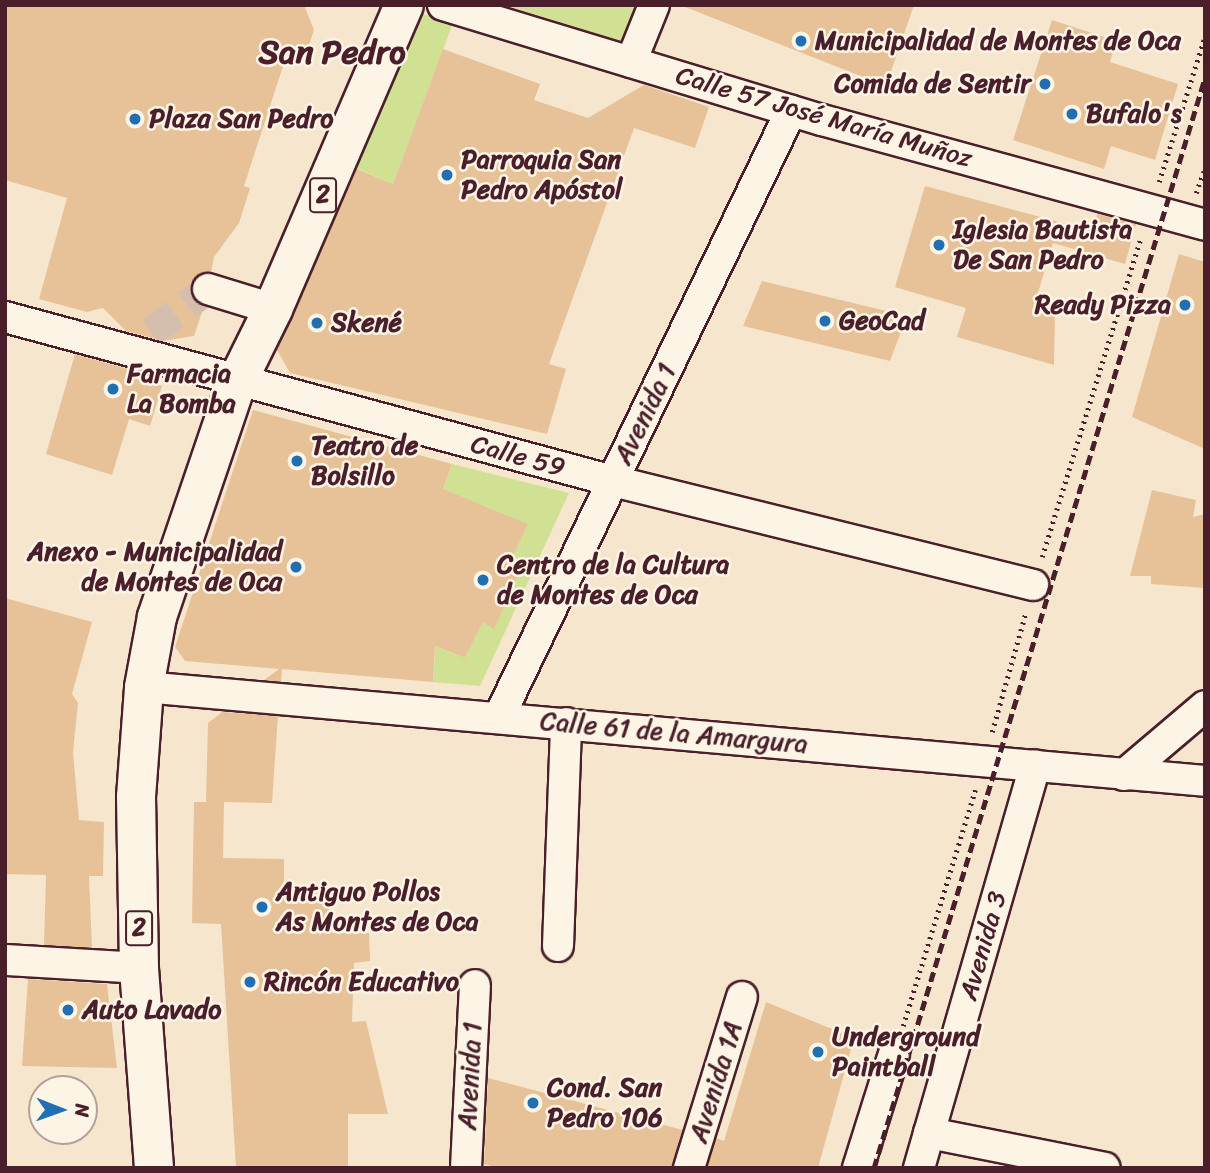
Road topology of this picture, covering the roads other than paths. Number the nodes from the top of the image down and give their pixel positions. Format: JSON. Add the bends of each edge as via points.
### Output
{"nodes":[{"id":1,"x":404,"y":5,"type":"edge"},
{"id":2,"x":443,"y":5,"type":"edge"},
{"id":3,"x":654,"y":5,"type":"edge"},
{"id":4,"x":631,"y":62,"type":"junction"},
{"id":5,"x":791,"y":111,"type":"junction"},
{"id":6,"x":1205,"y":225,"type":"edge"},
{"id":7,"x":208,"y":289,"type":"dead end"},
{"id":8,"x":273,"y":309,"type":"junction"},
{"id":9,"x":5,"y":317,"type":"edge"},
{"id":10,"x":237,"y":382,"type":"junction"},
{"id":11,"x":613,"y":481,"type":"junction"},
{"id":12,"x":1033,"y":585,"type":"road end"},
{"id":13,"x":144,"y":688,"type":"junction"},
{"id":14,"x":1205,"y":706,"type":"edge"},
{"id":15,"x":499,"y":717,"type":"junction"},
{"id":16,"x":566,"y":723,"type":"junction"},
{"id":17,"x":1035,"y":765,"type":"junction"},
{"id":18,"x":1124,"y":775,"type":"junction"},
{"id":19,"x":1205,"y":781,"type":"edge"},
{"id":20,"x":558,"y":946,"type":"dead end"},
{"id":21,"x":5,"y":960,"type":"edge"},
{"id":22,"x":139,"y":968,"type":"junction"},
{"id":23,"x":475,"y":985,"type":"dead end"},
{"id":24,"x":742,"y":997,"type":"dead end"},
{"id":25,"x":894,"y":1054,"type":"road end"},
{"id":26,"x":929,"y":1133,"type":"junction"},
{"id":27,"x":154,"y":1168,"type":"edge"},
{"id":28,"x":466,"y":1168,"type":"edge"},
{"id":29,"x":690,"y":1168,"type":"edge"},
{"id":30,"x":858,"y":1168,"type":"edge"},
{"id":31,"x":919,"y":1168,"type":"edge"},
{"id":32,"x":1105,"y":1168,"type":"edge"}],
"edges":[{"from":1,"to":8,"type":"highway","number":"2"},
{"from":2,"to":4,"type":"street","name":"Calle 57 José María Muñoz"},
{"from":3,"to":4,"type":"street"},
{"from":4,"to":5,"type":"street","name":"Calle 57 José María Muñoz"},
{"from":5,"to":6,"type":"street","name":"Calle 57 José María Muñoz"},
{"from":5,"to":11,"type":"street","name":"Avenida 1"},
{"from":7,"to":8,"type":"street"},
{"from":8,"to":10,"type":"highway","number":"2"},
{"from":9,"to":10,"type":"street","name":"Calle 59","via":[[146,344]]},
{"from":10,"to":11,"type":"street","name":"Calle 59"},
{"from":10,"to":13,"type":"highway","number":"2","via":[[171,568]]},
{"from":11,"to":12,"type":"street","name":"Calle 59"},
{"from":11,"to":15,"type":"street","name":"Avenida 1"},
{"from":13,"to":15,"type":"street","name":"Calle 61 de la Amargura"},
{"from":13,"to":22,"type":"highway","number":"2","via":[[136,797]]},
{"from":14,"to":18,"type":"street"},
{"from":15,"to":16,"type":"street","name":"Calle 61 de la Amargura"},
{"from":16,"to":17,"type":"street","name":"Calle 61 de la Amargura"},
{"from":16,"to":20,"type":"street"},
{"from":17,"to":18,"type":"street","name":"Calle 61 de la Amargura"},
{"from":17,"to":26,"type":"street","name":"Avenida 3"},
{"from":18,"to":19,"type":"street","name":"Calle 61 de la Amargura"},
{"from":21,"to":22,"type":"street"},
{"from":22,"to":27,"type":"highway","number":"2"},
{"from":23,"to":28,"type":"street","name":"Avenida 1"},
{"from":24,"to":29,"type":"street","name":"Avenida 1A"},
{"from":25,"to":30,"type":"street"},
{"from":26,"to":31,"type":"street","name":"Avenida 3"},
{"from":26,"to":32,"type":"street"}]}
